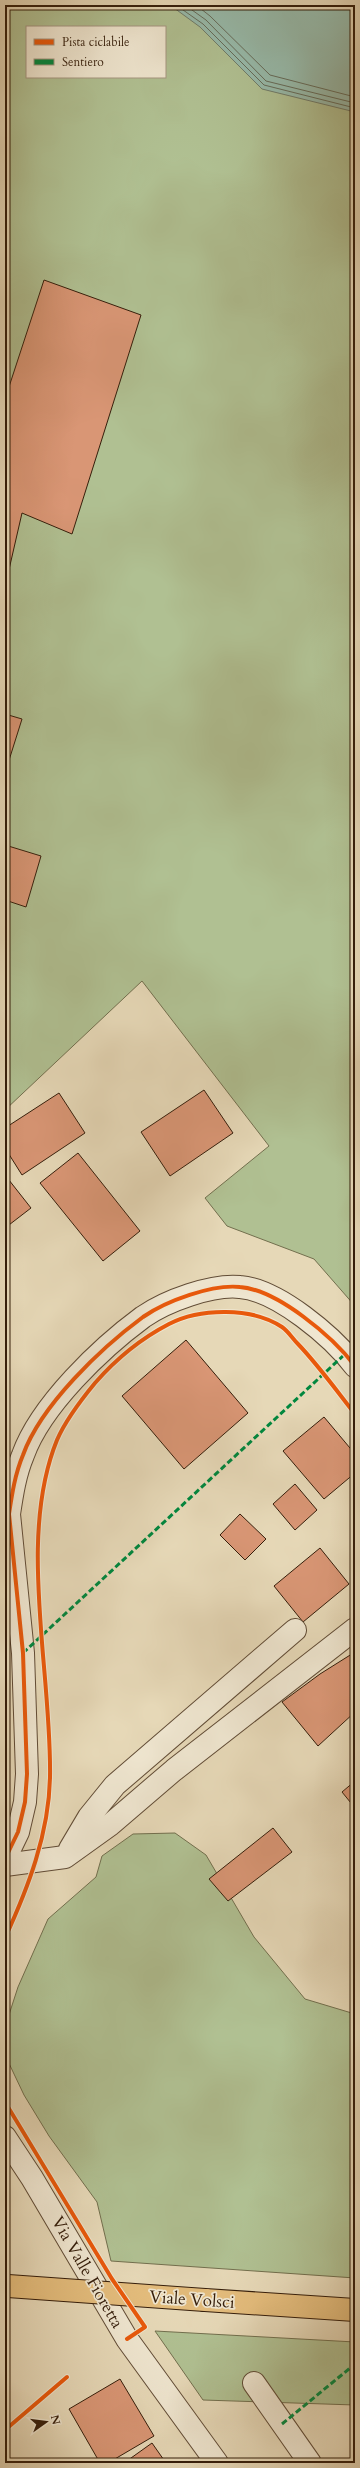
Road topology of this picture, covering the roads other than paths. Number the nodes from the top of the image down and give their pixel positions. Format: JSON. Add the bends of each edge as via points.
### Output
{"nodes":[{"id":1,"x":355,"y":1366,"type":"edge"},
{"id":2,"x":7,"y":1514,"type":"edge"},
{"id":3,"x":355,"y":1629,"type":"edge"},
{"id":4,"x":295,"y":1630,"type":"dead end"},
{"id":5,"x":65,"y":1858,"type":"junction"},
{"id":6,"x":5,"y":1859,"type":"edge"},
{"id":7,"x":5,"y":1865,"type":"edge"},
{"id":8,"x":5,"y":2137,"type":"edge"},
{"id":9,"x":6,"y":2286,"type":"edge"},
{"id":10,"x":355,"y":2310,"type":"edge"},
{"id":11,"x":254,"y":2383,"type":"dead end"},
{"id":12,"x":217,"y":2463,"type":"edge"},
{"id":13,"x":310,"y":2463,"type":"edge"}],
"edges":[{"from":1,"to":2,"type":"street","via":[[293,1309],[264,1293],[240,1287],[218,1288],[179,1298],[139,1321],[82,1371],[49,1410],[23,1455]]},
{"from":2,"to":6,"type":"street","via":[[23,1653],[26,1774],[25,1802],[18,1832]]},
{"from":3,"to":5,"type":"street"},
{"from":4,"to":5,"type":"street","via":[[115,1785],[88,1817]]},
{"from":5,"to":7,"type":"street"},
{"from":8,"to":12,"type":"street","name":"Via Valle Fioretta","via":[[127,2339]]},
{"from":9,"to":10,"type":"main road","name":"Viale Volsci","bridge":true},
{"from":11,"to":13,"type":"street"}]}
